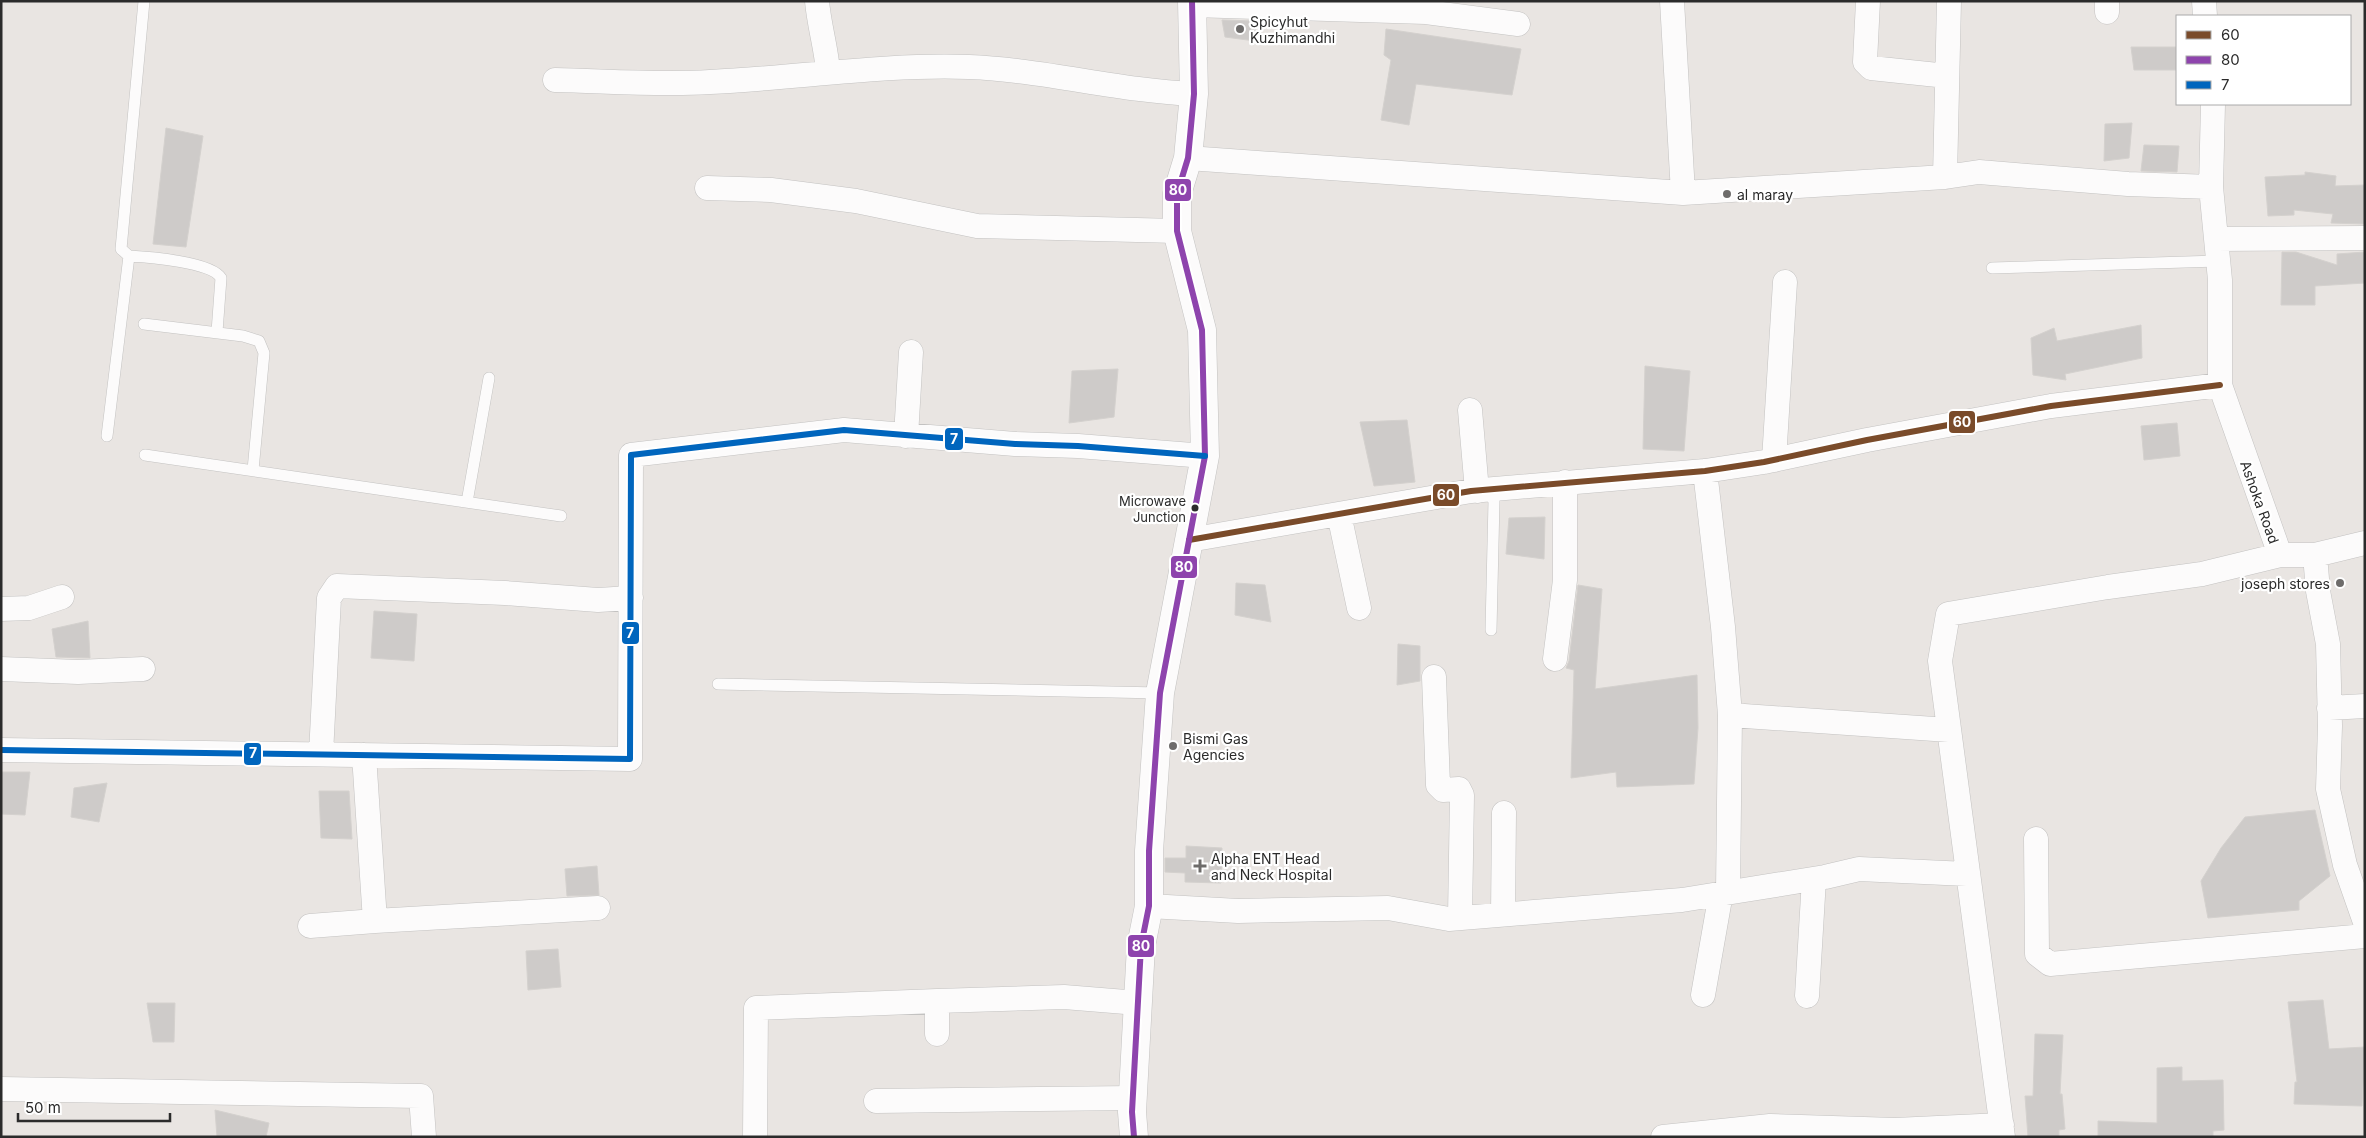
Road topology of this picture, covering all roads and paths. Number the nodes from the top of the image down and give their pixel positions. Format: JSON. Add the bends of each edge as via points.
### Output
{"nodes":[{"id":1,"x":144,"y":1,"type":"edge"},
{"id":2,"x":816,"y":1,"type":"edge"},
{"id":3,"x":1672,"y":1,"type":"edge"},
{"id":4,"x":1868,"y":1,"type":"edge"},
{"id":5,"x":1949,"y":1,"type":"edge"},
{"id":6,"x":2204,"y":1,"type":"edge"},
{"id":7,"x":1193,"y":3,"type":"edge"},
{"id":8,"x":2205,"y":15,"type":"edge"},
{"id":9,"x":1518,"y":24,"type":"dead end"},
{"id":10,"x":828,"y":71,"type":"junction"},
{"id":11,"x":1947,"y":76,"type":"junction"},
{"id":12,"x":555,"y":80,"type":"dead end"},
{"id":13,"x":1194,"y":94,"type":"junction"},
{"id":14,"x":2213,"y":105,"type":"edge"},
{"id":15,"x":1188,"y":158,"type":"junction"},
{"id":16,"x":1945,"y":178,"type":"junction"},
{"id":17,"x":2210,"y":187,"type":"junction"},
{"id":18,"x":707,"y":188,"type":"dead end"},
{"id":19,"x":1683,"y":193,"type":"junction"},
{"id":20,"x":1177,"y":231,"type":"junction"},
{"id":21,"x":2365,"y":238,"type":"edge"},
{"id":22,"x":2217,"y":250,"type":"junction"},
{"id":23,"x":129,"y":256,"type":"junction"},
{"id":24,"x":1992,"y":268,"type":"dead end"},
{"id":25,"x":1784,"y":282,"type":"dead end"},
{"id":26,"x":144,"y":324,"type":"dead end"},
{"id":27,"x":217,"y":332,"type":"junction"},
{"id":28,"x":911,"y":352,"type":"dead end"},
{"id":29,"x":489,"y":378,"type":"dead end"},
{"id":30,"x":2220,"y":385,"type":"junction"},
{"id":31,"x":1470,"y":410,"type":"dead end"},
{"id":32,"x":107,"y":436,"type":"dead end"},
{"id":33,"x":906,"y":436,"type":"junction"},
{"id":34,"x":145,"y":454,"type":"dead end"},
{"id":35,"x":1205,"y":456,"type":"junction"},
{"id":36,"x":1774,"y":460,"type":"junction"},
{"id":37,"x":253,"y":470,"type":"junction"},
{"id":38,"x":1705,"y":472,"type":"junction"},
{"id":39,"x":1565,"y":482,"type":"junction"},
{"id":40,"x":1482,"y":490,"type":"junction"},
{"id":41,"x":467,"y":502,"type":"junction"},
{"id":42,"x":1340,"y":514,"type":"junction"},
{"id":43,"x":561,"y":516,"type":"dead end"},
{"id":44,"x":1189,"y":540,"type":"junction"},
{"id":45,"x":2365,"y":543,"type":"edge"},
{"id":46,"x":2315,"y":555,"type":"junction"},
{"id":47,"x":2280,"y":556,"type":"junction"},
{"id":48,"x":62,"y":598,"type":"dead end"},
{"id":49,"x":631,"y":598,"type":"junction"},
{"id":50,"x":1359,"y":608,"type":"dead end"},
{"id":51,"x":1,"y":609,"type":"edge"},
{"id":52,"x":1491,"y":630,"type":"dead end"},
{"id":53,"x":1555,"y":659,"type":"dead end"},
{"id":54,"x":1,"y":669,"type":"edge"},
{"id":55,"x":143,"y":669,"type":"dead end"},
{"id":56,"x":1434,"y":677,"type":"dead end"},
{"id":57,"x":718,"y":684,"type":"dead end"},
{"id":58,"x":1160,"y":693,"type":"junction"},
{"id":59,"x":2365,"y":706,"type":"edge"},
{"id":60,"x":2329,"y":708,"type":"junction"},
{"id":61,"x":1730,"y":715,"type":"junction"},
{"id":62,"x":1949,"y":730,"type":"junction"},
{"id":63,"x":1,"y":750,"type":"edge"},
{"id":64,"x":321,"y":754,"type":"junction"},
{"id":65,"x":364,"y":754,"type":"junction"},
{"id":66,"x":1504,"y":813,"type":"dead end"},
{"id":67,"x":2036,"y":839,"type":"dead end"},
{"id":68,"x":1967,"y":874,"type":"junction"},
{"id":69,"x":1814,"y":878,"type":"junction"},
{"id":70,"x":1725,"y":892,"type":"junction"},
{"id":71,"x":1149,"y":906,"type":"junction"},
{"id":72,"x":598,"y":908,"type":"dead end"},
{"id":73,"x":1503,"y":914,"type":"junction"},
{"id":74,"x":1460,"y":918,"type":"junction"},
{"id":75,"x":375,"y":920,"type":"junction"},
{"id":76,"x":2364,"y":923,"type":"edge"},
{"id":77,"x":310,"y":926,"type":"dead end"},
{"id":78,"x":1703,"y":995,"type":"dead end"},
{"id":79,"x":1807,"y":996,"type":"dead end"},
{"id":80,"x":937,"y":1002,"type":"junction"},
{"id":81,"x":1138,"y":1003,"type":"junction"},
{"id":82,"x":937,"y":1034,"type":"dead end"},
{"id":83,"x":1,"y":1089,"type":"edge"},
{"id":84,"x":1133,"y":1098,"type":"junction"},
{"id":85,"x":876,"y":1100,"type":"dead end"},
{"id":86,"x":1766,"y":1131,"type":"edge"},
{"id":87,"x":2002,"y":1131,"type":"edge"},
{"id":88,"x":424,"y":1137,"type":"edge"},
{"id":89,"x":755,"y":1137,"type":"edge"},
{"id":90,"x":1134,"y":1137,"type":"edge"},
{"id":91,"x":1663,"y":1137,"type":"edge"}],
"edges":[{"from":1,"to":23,"type":"lane","via":[[121,249]]},
{"from":2,"to":10,"type":"street"},
{"from":3,"to":19,"type":"street"},
{"from":4,"to":11,"type":"street","via":[[1865,62],[1872,68]]},
{"from":5,"to":11,"type":"street"},
{"from":6,"to":8,"type":"street"},
{"from":7,"to":9,"type":"street","via":[[1426,12]]},
{"from":7,"to":13,"type":"street"},
{"from":10,"to":12,"type":"street","via":[[707,82]]},
{"from":10,"to":13,"type":"street","via":[[971,67],[1156,92]]},
{"from":11,"to":16,"type":"street"},
{"from":13,"to":15,"type":"street"},
{"from":14,"to":17,"type":"street","name":"Ashoka Road"},
{"from":15,"to":19,"type":"street"},
{"from":15,"to":20,"type":"street","via":[[1177,194]]},
{"from":16,"to":17,"type":"street","via":[[1979,172]]},
{"from":16,"to":19,"type":"street"},
{"from":17,"to":22,"type":"street","name":"Ashoka Road"},
{"from":18,"to":20,"type":"street","via":[[770,190],[846,200],[977,226]]},
{"from":20,"to":35,"type":"street","via":[[1202,330]]},
{"from":21,"to":22,"type":"street"},
{"from":22,"to":24,"type":"lane"},
{"from":22,"to":30,"type":"street","name":"Ashoka Road"},
{"from":23,"to":27,"type":"lane","via":[[205,267],[218,273],[221,278]]},
{"from":23,"to":32,"type":"lane"},
{"from":25,"to":36,"type":"street"},
{"from":26,"to":27,"type":"lane"},
{"from":27,"to":37,"type":"lane","via":[[259,342],[264,353]]},
{"from":28,"to":33,"type":"street"},
{"from":29,"to":41,"type":"lane"},
{"from":30,"to":36,"type":"street","via":[[2051,406]]},
{"from":30,"to":47,"type":"street","name":"Ashoka Road"},
{"from":31,"to":40,"type":"street"},
{"from":33,"to":35,"type":"street"},
{"from":33,"to":49,"type":"street","via":[[844,430],[631,455]]},
{"from":34,"to":37,"type":"lane"},
{"from":35,"to":44,"type":"street"},
{"from":36,"to":38,"type":"street"},
{"from":37,"to":41,"type":"lane"},
{"from":38,"to":39,"type":"street"},
{"from":38,"to":61,"type":"street"},
{"from":39,"to":40,"type":"street"},
{"from":39,"to":53,"type":"street","via":[[1564,580]]},
{"from":40,"to":42,"type":"street"},
{"from":40,"to":52,"type":"lane","via":[[1494,501]]},
{"from":41,"to":43,"type":"lane"},
{"from":42,"to":44,"type":"street"},
{"from":42,"to":50,"type":"street"},
{"from":44,"to":58,"type":"street"},
{"from":45,"to":46,"type":"street","name":"Ashoka Road"},
{"from":46,"to":47,"type":"street","name":"Ashoka Road"},
{"from":46,"to":60,"type":"street","via":[[2328,644]]},
{"from":47,"to":62,"type":"street","via":[[2202,574],[1948,614],[1940,661]]},
{"from":48,"to":51,"type":"street","via":[[29,608]]},
{"from":49,"to":64,"type":"street","via":[[598,600],[337,586],[329,598]]},
{"from":49,"to":65,"type":"street","via":[[630,759]]},
{"from":54,"to":55,"type":"street","via":[[78,672]]},
{"from":56,"to":74,"type":"street","via":[[1438,785],[1442,790],[1459,789],[1462,794]]},
{"from":57,"to":58,"type":"lane"},
{"from":58,"to":71,"type":"street","via":[[1149,851]]},
{"from":59,"to":60,"type":"street"},
{"from":60,"to":76,"type":"street","via":[[2328,789],[2345,865]]},
{"from":61,"to":62,"type":"street"},
{"from":61,"to":70,"type":"street"},
{"from":62,"to":68,"type":"street"},
{"from":63,"to":64,"type":"street"},
{"from":64,"to":65,"type":"street"},
{"from":65,"to":75,"type":"street"},
{"from":66,"to":73,"type":"street"},
{"from":67,"to":76,"type":"street","via":[[2037,954],[2050,964]]},
{"from":68,"to":69,"type":"street","via":[[1859,869]]},
{"from":68,"to":87,"type":"street"},
{"from":69,"to":70,"type":"street"},
{"from":69,"to":79,"type":"street"},
{"from":70,"to":73,"type":"street","via":[[1682,900]]},
{"from":70,"to":78,"type":"street"},
{"from":71,"to":74,"type":"street","via":[[1238,911],[1388,908],[1449,919]]},
{"from":71,"to":81,"type":"street","via":[[1141,946]]},
{"from":72,"to":75,"type":"street"},
{"from":73,"to":74,"type":"street"},
{"from":75,"to":77,"type":"street"},
{"from":80,"to":81,"type":"street","via":[[1064,997]]},
{"from":80,"to":82,"type":"street"},
{"from":80,"to":89,"type":"street","via":[[756,1008]]},
{"from":81,"to":84,"type":"street"},
{"from":83,"to":88,"type":"street","via":[[421,1096]]},
{"from":84,"to":85,"type":"street"},
{"from":84,"to":90,"type":"street"},
{"from":86,"to":87,"type":"street"},
{"from":86,"to":91,"type":"street"}]}
